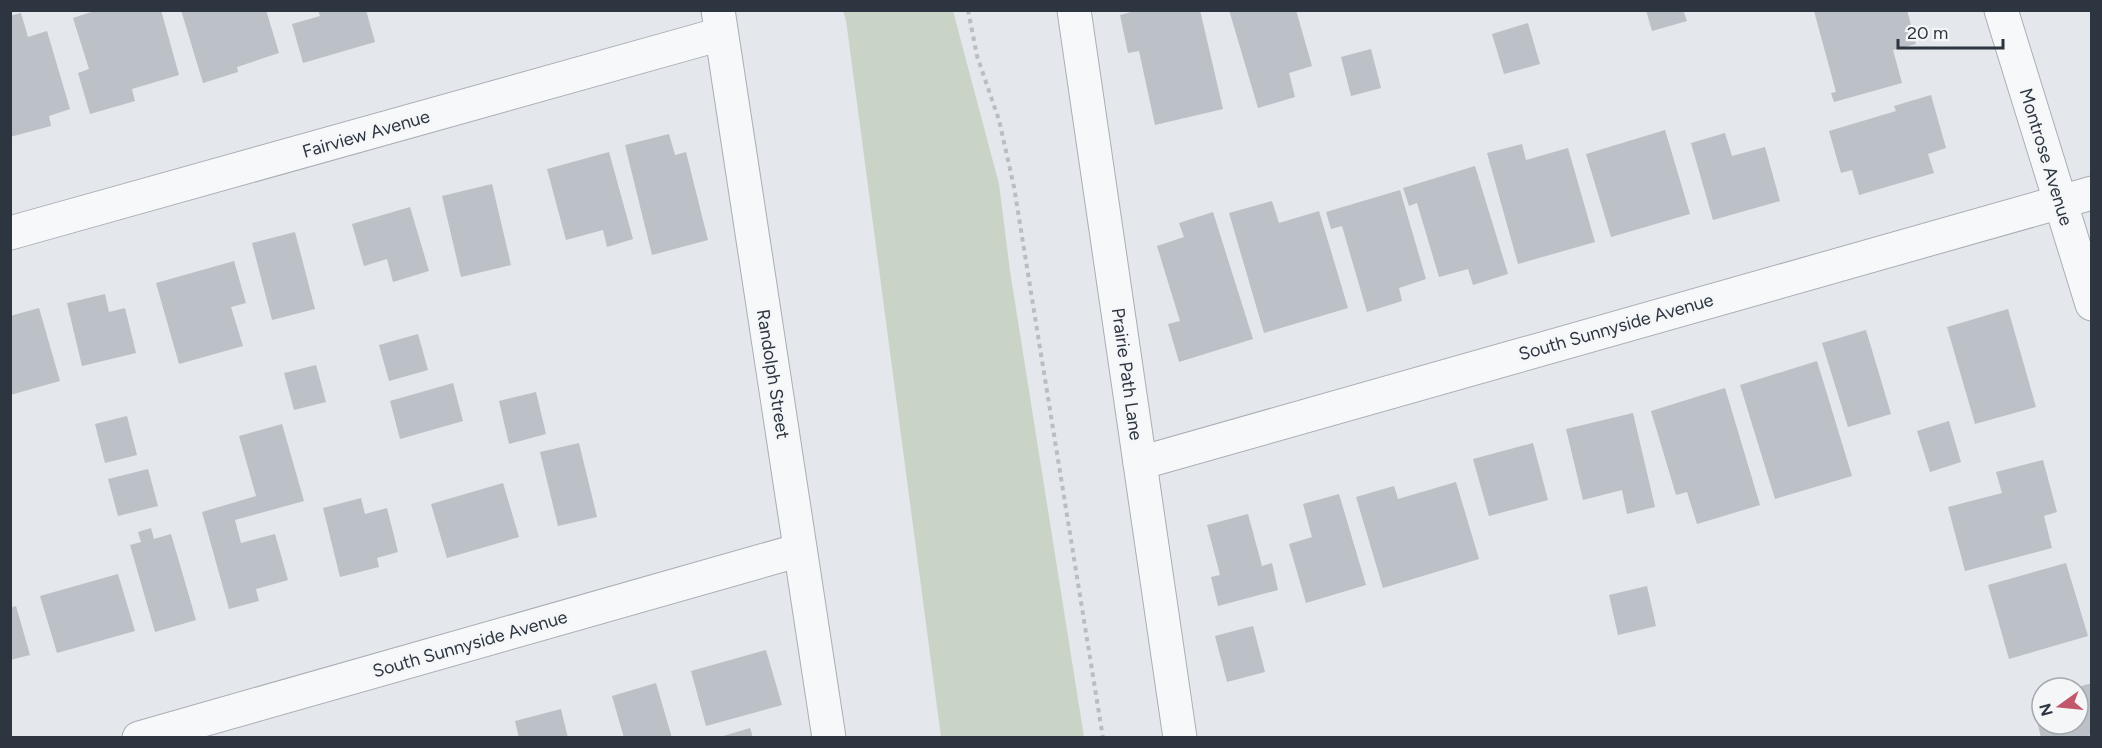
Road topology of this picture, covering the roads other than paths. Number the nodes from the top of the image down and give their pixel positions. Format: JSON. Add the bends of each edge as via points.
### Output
{"nodes":[{"id":1,"x":1074,"y":10,"type":"edge"},
{"id":2,"x":2001,"y":10,"type":"edge"},
{"id":3,"x":720,"y":22,"type":"edge"},
{"id":4,"x":2091,"y":193,"type":"edge"},
{"id":5,"x":2061,"y":201,"type":"junction"},
{"id":6,"x":10,"y":233,"type":"edge"},
{"id":7,"x":2091,"y":304,"type":"edge"},
{"id":8,"x":1140,"y":463,"type":"junction"},
{"id":9,"x":800,"y":550,"type":"junction"},
{"id":10,"x":139,"y":738,"type":"edge"},
{"id":11,"x":829,"y":738,"type":"edge"},
{"id":12,"x":1180,"y":738,"type":"edge"}],
"edges":[{"from":1,"to":8,"type":"street","name":"Prairie Path Lane"},
{"from":2,"to":5,"type":"street","name":"Montrose Avenue"},
{"from":3,"to":6,"type":"street","name":"Fairview Avenue"},
{"from":3,"to":9,"type":"street","name":"Randolph Street"},
{"from":4,"to":5,"type":"street","name":"South Sunnyside Avenue"},
{"from":5,"to":7,"type":"street","name":"Montrose Avenue"},
{"from":5,"to":8,"type":"street","name":"South Sunnyside Avenue"},
{"from":8,"to":12,"type":"street","name":"Prairie Path Lane"},
{"from":9,"to":10,"type":"street","name":"South Sunnyside Avenue"},
{"from":9,"to":11,"type":"street","name":"Randolph Street"}]}
